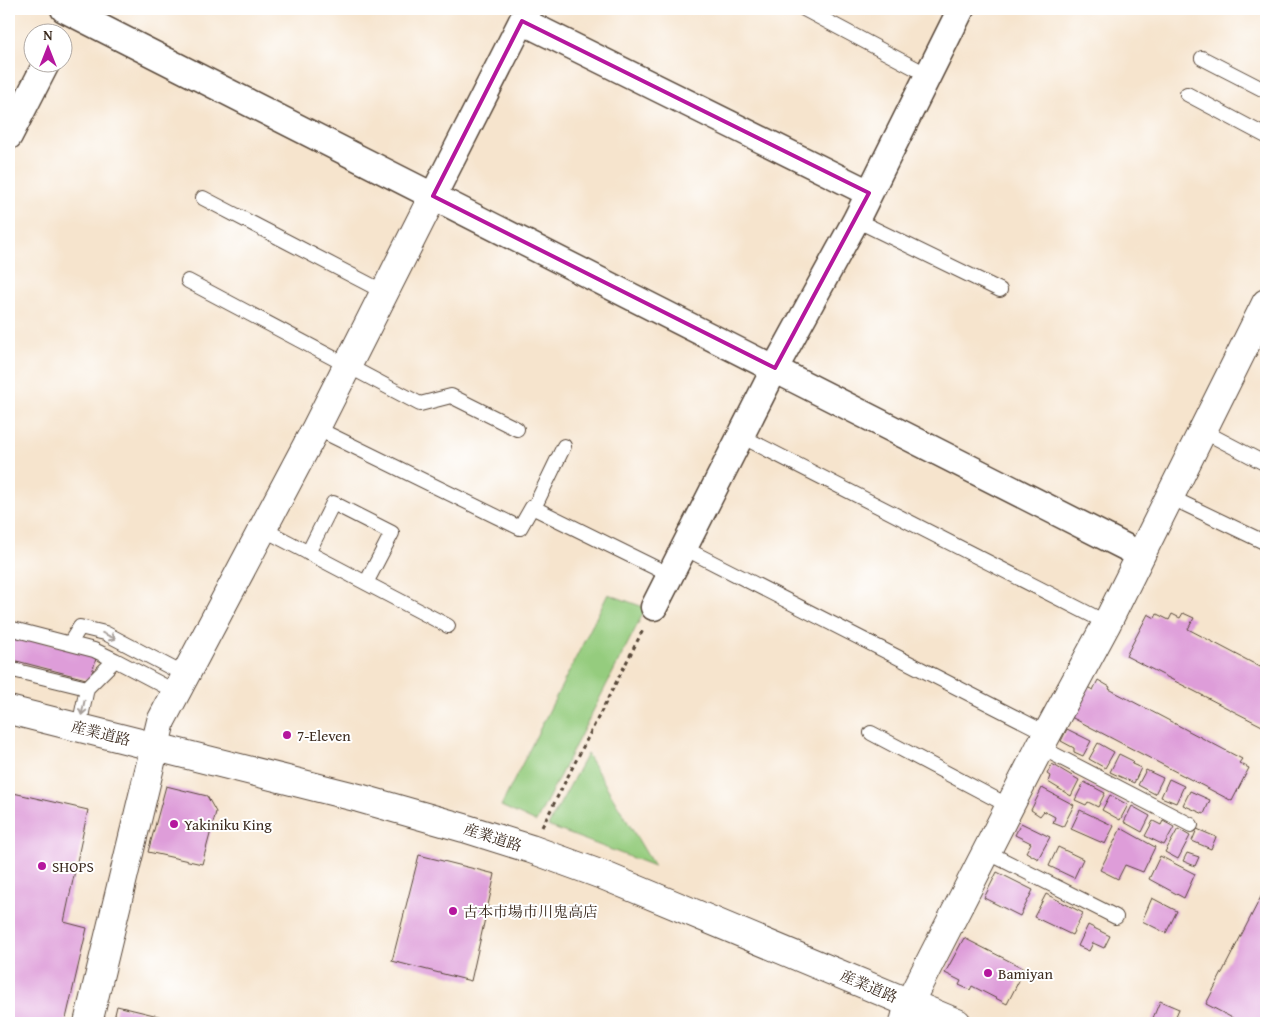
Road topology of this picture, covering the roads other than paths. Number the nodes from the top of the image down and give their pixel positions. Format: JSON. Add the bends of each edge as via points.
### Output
{"nodes":[{"id":1,"x":804,"y":9,"type":"edge"},
{"id":2,"x":961,"y":9,"type":"edge"},
{"id":3,"x":525,"y":15,"type":"edge"},
{"id":4,"x":68,"y":16,"type":"edge"},
{"id":5,"x":1202,"y":58,"type":"dead end"},
{"id":6,"x":42,"y":72,"type":"edge"},
{"id":7,"x":928,"y":75,"type":"junction"},
{"id":8,"x":1266,"y":92,"type":"edge"},
{"id":9,"x":1187,"y":94,"type":"dead end"},
{"id":10,"x":9,"y":136,"type":"edge"},
{"id":11,"x":1266,"y":136,"type":"edge"},
{"id":12,"x":869,"y":193,"type":"junction"},
{"id":13,"x":432,"y":196,"type":"junction"},
{"id":14,"x":203,"y":198,"type":"dead end"},
{"id":15,"x":856,"y":220,"type":"junction"},
{"id":16,"x":188,"y":281,"type":"dead end"},
{"id":17,"x":1000,"y":290,"type":"dead end"},
{"id":18,"x":384,"y":292,"type":"junction"},
{"id":19,"x":1264,"y":314,"type":"edge"},
{"id":20,"x":347,"y":366,"type":"junction"},
{"id":21,"x":775,"y":368,"type":"junction"},
{"id":22,"x":316,"y":428,"type":"junction"},
{"id":23,"x":518,"y":428,"type":"dead end"},
{"id":24,"x":1203,"y":431,"type":"junction"},
{"id":25,"x":741,"y":436,"type":"junction"},
{"id":26,"x":564,"y":446,"type":"dead end"},
{"id":27,"x":1266,"y":464,"type":"edge"},
{"id":28,"x":1170,"y":497,"type":"junction"},
{"id":29,"x":534,"y":508,"type":"junction"},
{"id":30,"x":263,"y":529,"type":"junction"},
{"id":31,"x":1266,"y":543,"type":"edge"},
{"id":32,"x":684,"y":548,"type":"junction"},
{"id":33,"x":308,"y":553,"type":"junction"},
{"id":34,"x":1141,"y":555,"type":"junction"},
{"id":35,"x":670,"y":575,"type":"junction"},
{"id":36,"x":366,"y":583,"type":"junction"},
{"id":37,"x":654,"y":607,"type":"road end"},
{"id":38,"x":1107,"y":622,"type":"junction"},
{"id":39,"x":448,"y":626,"type":"dead end"},
{"id":40,"x":9,"y":628,"type":"edge"},
{"id":41,"x":70,"y":643,"type":"junction"},
{"id":42,"x":115,"y":660,"type":"junction"},
{"id":43,"x":9,"y":669,"type":"edge"},
{"id":44,"x":181,"y":684,"type":"junction"},
{"id":45,"x":87,"y":688,"type":"junction"},
{"id":46,"x":9,"y":710,"type":"edge"},
{"id":47,"x":79,"y":728,"type":"junction"},
{"id":48,"x":871,"y":733,"type":"dead end"},
{"id":49,"x":1044,"y":740,"type":"junction"},
{"id":50,"x":154,"y":746,"type":"junction"},
{"id":51,"x":1009,"y":806,"type":"junction"},
{"id":52,"x":1191,"y":825,"type":"dead end"},
{"id":53,"x":987,"y":852,"type":"junction"},
{"id":54,"x":1116,"y":917,"type":"dead end"},
{"id":55,"x":906,"y":1013,"type":"edge"},
{"id":56,"x":88,"y":1023,"type":"edge"},
{"id":57,"x":956,"y":1023,"type":"edge"}],
"edges":[{"from":1,"to":7,"type":"lane"},
{"from":2,"to":7,"type":"street"},
{"from":3,"to":12,"type":"street"},
{"from":3,"to":13,"type":"street"},
{"from":4,"to":13,"type":"street"},
{"from":5,"to":8,"type":"lane"},
{"from":6,"to":10,"type":"street"},
{"from":7,"to":12,"type":"street"},
{"from":9,"to":11,"type":"lane"},
{"from":12,"to":15,"type":"street"},
{"from":13,"to":18,"type":"street"},
{"from":13,"to":21,"type":"street"},
{"from":14,"to":18,"type":"lane"},
{"from":15,"to":17,"type":"lane"},
{"from":15,"to":21,"type":"street"},
{"from":16,"to":20,"type":"lane"},
{"from":18,"to":20,"type":"street"},
{"from":19,"to":24,"type":"street"},
{"from":20,"to":22,"type":"street"},
{"from":20,"to":23,"type":"lane","via":[[420,404],[451,396]]},
{"from":21,"to":25,"type":"street"},
{"from":21,"to":34,"type":"street"},
{"from":22,"to":29,"type":"lane","via":[[520,528]]},
{"from":22,"to":30,"type":"street"},
{"from":24,"to":27,"type":"lane"},
{"from":24,"to":28,"type":"street"},
{"from":25,"to":32,"type":"street"},
{"from":25,"to":38,"type":"lane"},
{"from":26,"to":29,"type":"lane"},
{"from":28,"to":31,"type":"lane"},
{"from":28,"to":34,"type":"street"},
{"from":29,"to":35,"type":"lane"},
{"from":30,"to":33,"type":"lane"},
{"from":30,"to":44,"type":"street"},
{"from":32,"to":35,"type":"street"},
{"from":32,"to":49,"type":"lane"},
{"from":33,"to":36,"type":"lane"},
{"from":33,"to":36,"type":"lane","via":[[333,503],[392,533]]},
{"from":34,"to":38,"type":"street"},
{"from":35,"to":37,"type":"street"},
{"from":36,"to":39,"type":"lane"},
{"from":38,"to":49,"type":"street"},
{"from":40,"to":41,"type":"lane"},
{"from":41,"to":42,"type":"lane"},
{"from":41,"to":44,"type":"lane","one_way":true,"via":[[80,627],[105,633]]},
{"from":42,"to":44,"type":"lane"},
{"from":42,"to":45,"type":"lane"},
{"from":43,"to":45,"type":"lane"},
{"from":44,"to":50,"type":"street","via":[[161,720]]},
{"from":45,"to":47,"type":"lane","one_way":true},
{"from":46,"to":47,"type":"street","name":"産業道路"},
{"from":47,"to":50,"type":"street","name":"産業道路"},
{"from":48,"to":51,"type":"lane"},
{"from":49,"to":51,"type":"street"},
{"from":49,"to":52,"type":"lane"},
{"from":50,"to":55,"type":"street","name":"産業道路","via":[[359,798],[531,849],[605,876]]},
{"from":50,"to":56,"type":"street"},
{"from":51,"to":53,"type":"street"},
{"from":53,"to":54,"type":"lane"},
{"from":53,"to":55,"type":"street"},
{"from":55,"to":57,"type":"street","name":"産業道路"}]}
